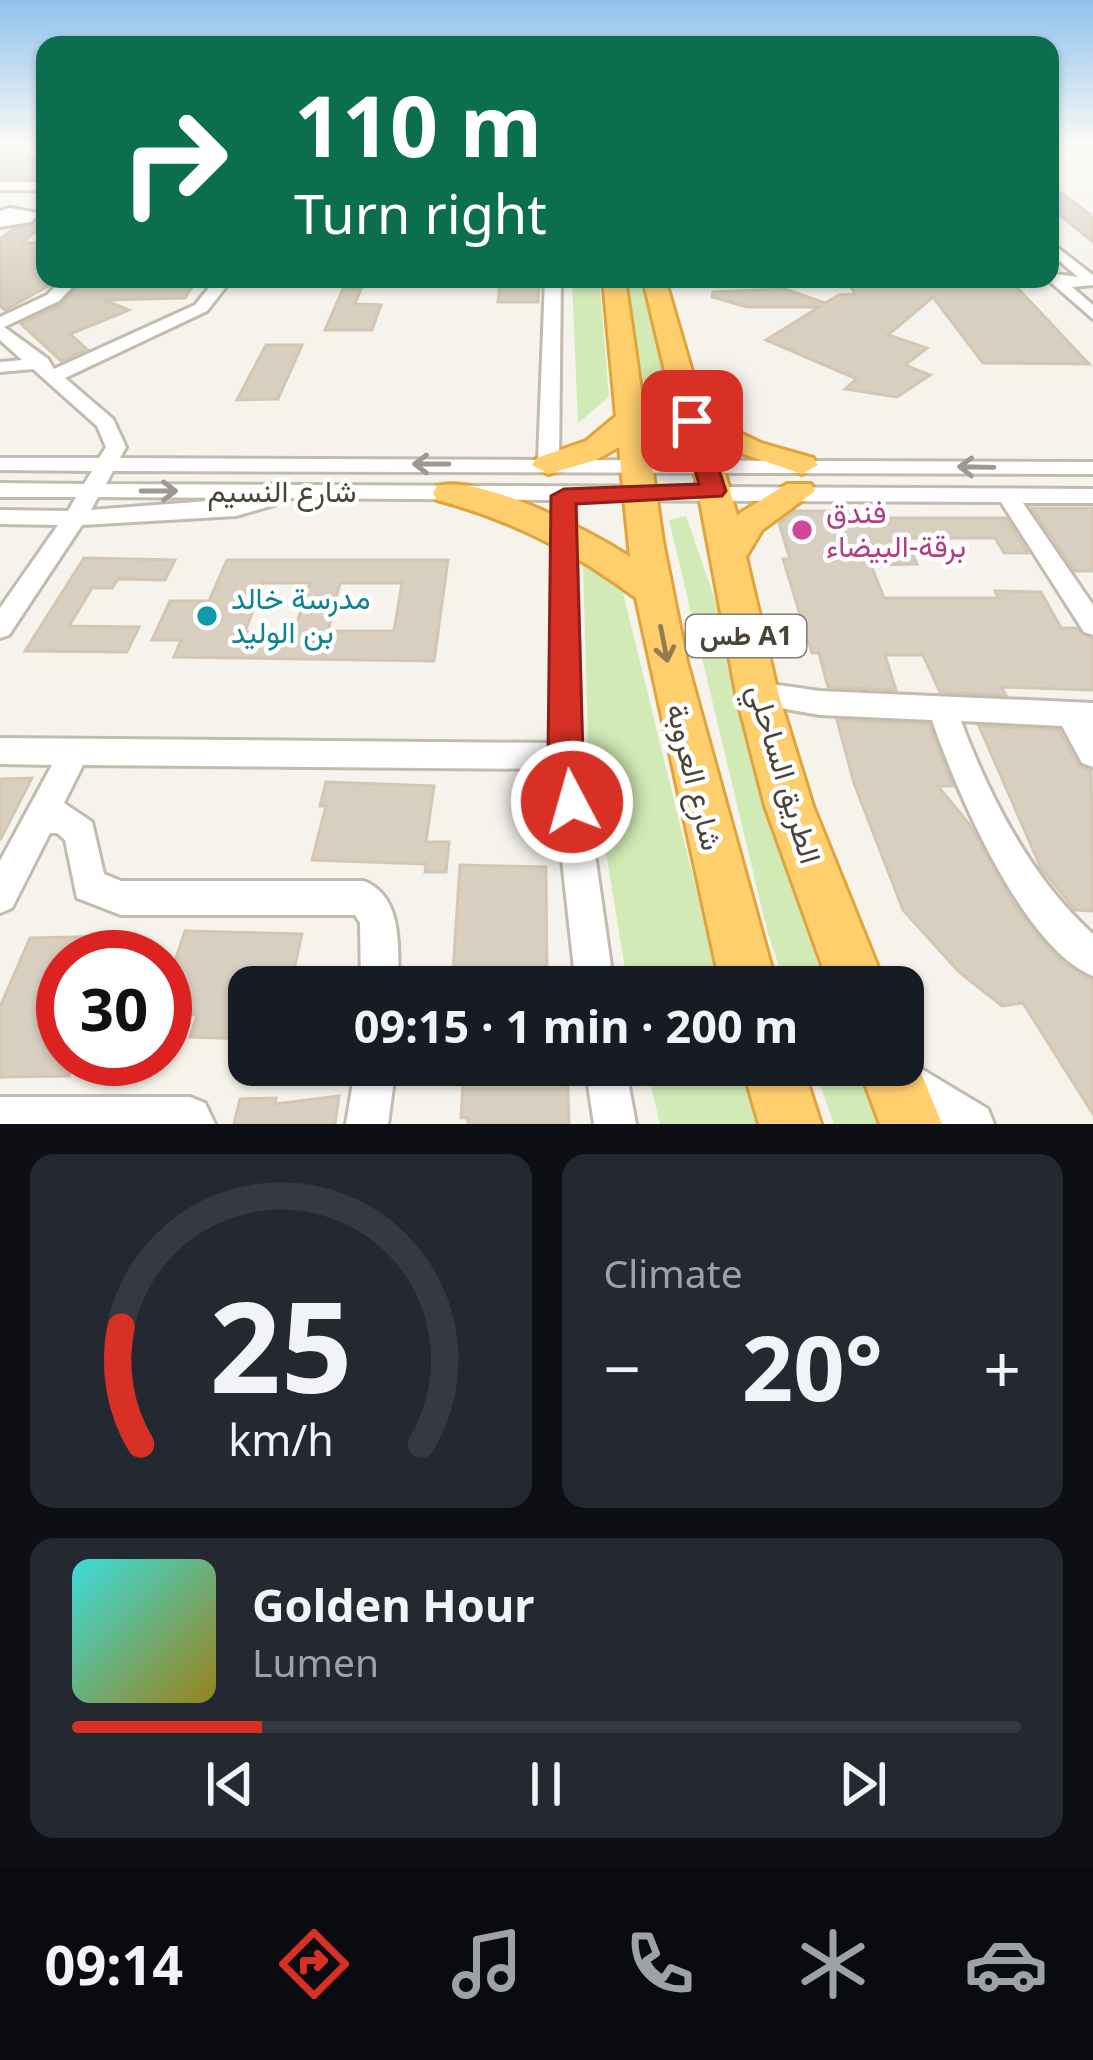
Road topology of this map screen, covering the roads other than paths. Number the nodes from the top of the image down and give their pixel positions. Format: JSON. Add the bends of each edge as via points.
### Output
{"nodes":[{"id":1,"x":1059,"y":254,"type":"edge"},
{"id":2,"x":1059,"y":278,"type":"edge"},
{"id":3,"x":1059,"y":282,"type":"edge"},
{"id":4,"x":63,"y":288,"type":"edge"},
{"id":5,"x":218,"y":288,"type":"edge"},
{"id":6,"x":553,"y":288,"type":"edge"},
{"id":7,"x":615,"y":288,"type":"edge"},
{"id":8,"x":656,"y":288,"type":"edge"},
{"id":9,"x":1090,"y":309,"type":"edge"},
{"id":10,"x":0,"y":327,"type":"edge"},
{"id":11,"x":0,"y":367,"type":"edge"},
{"id":12,"x":49,"y":369,"type":"junction"},
{"id":13,"x":633,"y":412,"type":"junction"},
{"id":14,"x":692,"y":421,"type":"junction"},
{"id":15,"x":110,"y":463,"type":"junction"},
{"id":16,"x":0,"y":464,"type":"edge"},
{"id":17,"x":548,"y":465,"type":"junction"},
{"id":18,"x":1093,"y":468,"type":"edge"},
{"id":19,"x":711,"y":477,"type":"junction"},
{"id":20,"x":638,"y":478,"type":"junction"},
{"id":21,"x":801,"y":478,"type":"junction"},
{"id":22,"x":0,"y":490,"type":"edge"},
{"id":23,"x":92,"y":491,"type":"junction"},
{"id":24,"x":278,"y":492,"type":"junction"},
{"id":25,"x":449,"y":494,"type":"junction"},
{"id":26,"x":1006,"y":494,"type":"junction"},
{"id":27,"x":564,"y":496,"type":"junction"},
{"id":28,"x":1093,"y":496,"type":"edge"},
{"id":29,"x":0,"y":517,"type":"edge"},
{"id":30,"x":75,"y":518,"type":"junction"},
{"id":31,"x":565,"y":533,"type":"junction"},
{"id":32,"x":730,"y":555,"type":"junction"},
{"id":33,"x":654,"y":592,"type":"junction"},
{"id":34,"x":1093,"y":626,"type":"edge"},
{"id":35,"x":0,"y":628,"type":"edge"},
{"id":36,"x":757,"y":693,"type":"junction"},
{"id":37,"x":942,"y":707,"type":"junction"},
{"id":38,"x":1082,"y":714,"type":"edge"},
{"id":39,"x":0,"y":752,"type":"edge"},
{"id":40,"x":74,"y":753,"type":"junction"},
{"id":41,"x":1093,"y":754,"type":"edge"},
{"id":42,"x":566,"y":756,"type":"junction"},
{"id":43,"x":40,"y":818,"type":"junction"},
{"id":44,"x":0,"y":896,"type":"edge"},
{"id":45,"x":1093,"y":958,"type":"edge"},
{"id":46,"x":379,"y":966,"type":"edge"},
{"id":47,"x":592,"y":966,"type":"edge"},
{"id":48,"x":743,"y":966,"type":"edge"},
{"id":49,"x":850,"y":966,"type":"edge"},
{"id":50,"x":373,"y":1086,"type":"edge"},
{"id":51,"x":609,"y":1086,"type":"edge"},
{"id":52,"x":778,"y":1086,"type":"edge"},
{"id":53,"x":896,"y":1086,"type":"edge"},
{"id":54,"x":917,"y":1086,"type":"edge"},
{"id":55,"x":0,"y":1118,"type":"edge"},
{"id":56,"x":194,"y":1124,"type":"edge"},
{"id":57,"x":368,"y":1124,"type":"edge"},
{"id":58,"x":615,"y":1124,"type":"edge"},
{"id":59,"x":790,"y":1124,"type":"edge"},
{"id":60,"x":911,"y":1124,"type":"edge"},
{"id":61,"x":973,"y":1124,"type":"edge"}],
"edges":[{"from":1,"to":2,"type":"street","via":[[1091,281]]},
{"from":3,"to":9,"type":"street"},
{"from":4,"to":10,"type":"street"},
{"from":5,"to":12,"type":"street","via":[[194,313]]},
{"from":6,"to":17,"type":"street"},
{"from":7,"to":13,"type":"highway","name":"شارع العروبة","number":"طس A1"},
{"from":8,"to":14,"type":"highway","name":"الطريق الساحلي","number":"طس A1"},
{"from":10,"to":12,"type":"street"},
{"from":11,"to":12,"type":"street"},
{"from":12,"to":15,"type":"street","via":[[106,423],[116,447]]},
{"from":13,"to":17,"type":"highway","via":[[595,449]]},
{"from":13,"to":20,"type":"highway","name":"شارع العروبة","number":"طس A1"},
{"from":14,"to":19,"type":"highway","name":"الطريق الساحلي","number":"طس A1"},
{"from":14,"to":21,"type":"highway"},
{"from":15,"to":16,"type":"street","name":"شارع النسيم"},
{"from":17,"to":15,"type":"street","name":"شارع النسيم","one_way":true},
{"from":15,"to":23,"type":"street"},
{"from":17,"to":20,"type":"street","name":"شارع النسيم"},
{"from":18,"to":21,"type":"street","one_way":true},
{"from":19,"to":20,"type":"street"},
{"from":19,"to":21,"type":"street"},
{"from":19,"to":32,"type":"highway","name":"الطريق الساحلي","number":"طس A1"},
{"from":20,"to":27,"type":"street","name":"شارع النسيم"},
{"from":20,"to":33,"type":"highway","name":"شارع العروبة","number":"طس A1"},
{"from":21,"to":26,"type":"street"},
{"from":21,"to":32,"type":"highway","via":[[749,523]]},
{"from":22,"to":23,"type":"street","name":"شارع النسيم"},
{"from":23,"to":24,"type":"street","name":"شارع النسيم","one_way":true},
{"from":23,"to":30,"type":"street"},
{"from":24,"to":25,"type":"street","name":"شارع النسيم"},
{"from":24,"to":30,"type":"street","via":[[244,508]]},
{"from":25,"to":27,"type":"street","name":"شارع النسيم"},
{"from":25,"to":31,"type":"highway"},
{"from":26,"to":28,"type":"street"},
{"from":26,"to":34,"type":"street"},
{"from":27,"to":31,"type":"street"},
{"from":29,"to":30,"type":"street"},
{"from":30,"to":35,"type":"street"},
{"from":31,"to":33,"type":"highway"},
{"from":31,"to":42,"type":"street"},
{"from":32,"to":36,"type":"highway","name":"الطريق الساحلي","number":"طس A1"},
{"from":33,"to":48,"type":"highway","name":"شارع العروبة","number":"طس A1","one_way":true},
{"from":36,"to":37,"type":"street"},
{"from":36,"to":49,"type":"highway","name":"الطريق الساحلي","number":"طس A1","via":[[789,806]]},
{"from":37,"to":38,"type":"street"},
{"from":37,"to":45,"type":"street","via":[[986,817]]},
{"from":38,"to":41,"type":"street"},
{"from":39,"to":40,"type":"street"},
{"from":40,"to":42,"type":"street"},
{"from":40,"to":43,"type":"street"},
{"from":42,"to":47,"type":"street"},
{"from":43,"to":44,"type":"street"},
{"from":43,"to":46,"type":"street","via":[[64,818],[80,833],[89,886],[121,898],[364,898],[378,917]]},
{"from":50,"to":57,"type":"street"},
{"from":51,"to":58,"type":"street"},
{"from":52,"to":59,"type":"highway"},
{"from":53,"to":60,"type":"highway"},
{"from":54,"to":61,"type":"street"},
{"from":55,"to":56,"type":"street"}]}
